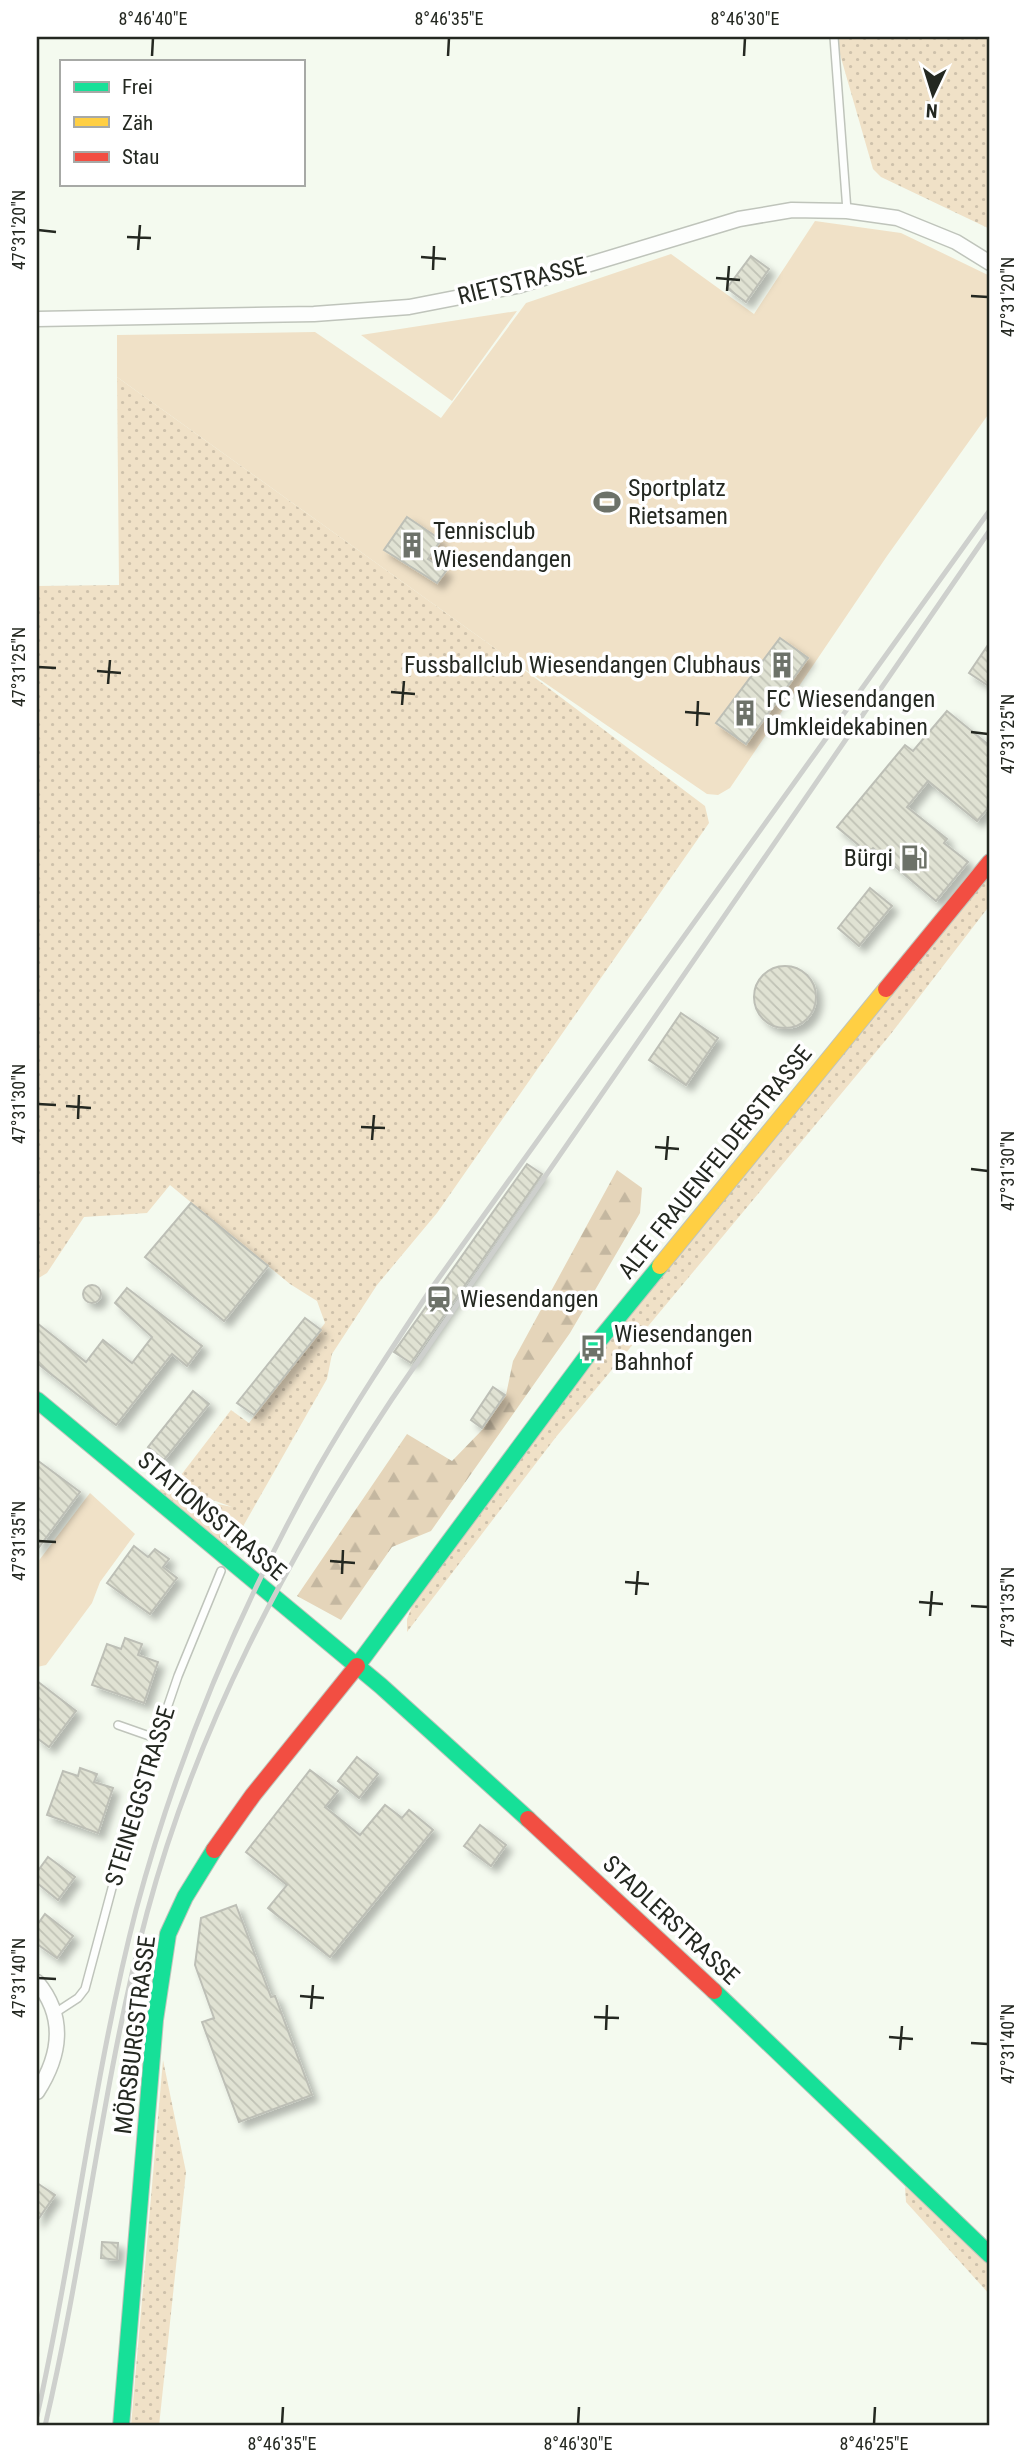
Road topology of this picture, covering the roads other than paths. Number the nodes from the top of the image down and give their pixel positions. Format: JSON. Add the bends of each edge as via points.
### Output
{"nodes":[{"id":1,"x":834,"y":37,"type":"edge"},
{"id":2,"x":847,"y":211,"type":"junction"},
{"id":3,"x":990,"y":263,"type":"edge"},
{"id":4,"x":37,"y":318,"type":"edge"},
{"id":5,"x":990,"y":862,"type":"edge"},
{"id":6,"x":37,"y":1400,"type":"edge"},
{"id":7,"x":221,"y":1571,"type":"dead end"},
{"id":8,"x":358,"y":1666,"type":"junction"},
{"id":9,"x":118,"y":1725,"type":"dead end"},
{"id":10,"x":155,"y":1738,"type":"junction"},
{"id":11,"x":37,"y":1982,"type":"edge"},
{"id":12,"x":55,"y":2013,"type":"junction"},
{"id":13,"x":37,"y":2092,"type":"edge"},
{"id":14,"x":990,"y":2255,"type":"edge"},
{"id":15,"x":121,"y":2426,"type":"edge"}],
"edges":[{"from":1,"to":2,"type":"lane"},
{"from":2,"to":3,"type":"street","name":"RIETSTRASSE","via":[[897,218],[956,242]]},
{"from":2,"to":4,"type":"street","name":"RIETSTRASSE","via":[[792,210],[739,219],[517,286],[410,307],[314,314]]},
{"from":5,"to":8,"type":"street","name":"ALTE FRAUENFELDERSTRASSE","via":[[593,1348]]},
{"from":6,"to":8,"type":"street","name":"STATIONSSTRASSE"},
{"from":7,"to":10,"type":"lane","name":"STEINEGGSTRASSE"},
{"from":8,"to":14,"type":"street","name":"STADLERSTRASSE","via":[[649,1928]]},
{"from":8,"to":15,"type":"street","name":"MÖRSBURGSTRASSE","via":[[253,1795],[205,1863],[168,1934],[155,2020]]},
{"from":9,"to":10,"type":"lane"},
{"from":10,"to":12,"type":"lane","name":"STEINEGGSTRASSE","via":[[85,1989]]},
{"from":11,"to":12,"type":"street"},
{"from":12,"to":13,"type":"street","via":[[57,2050]]}]}
